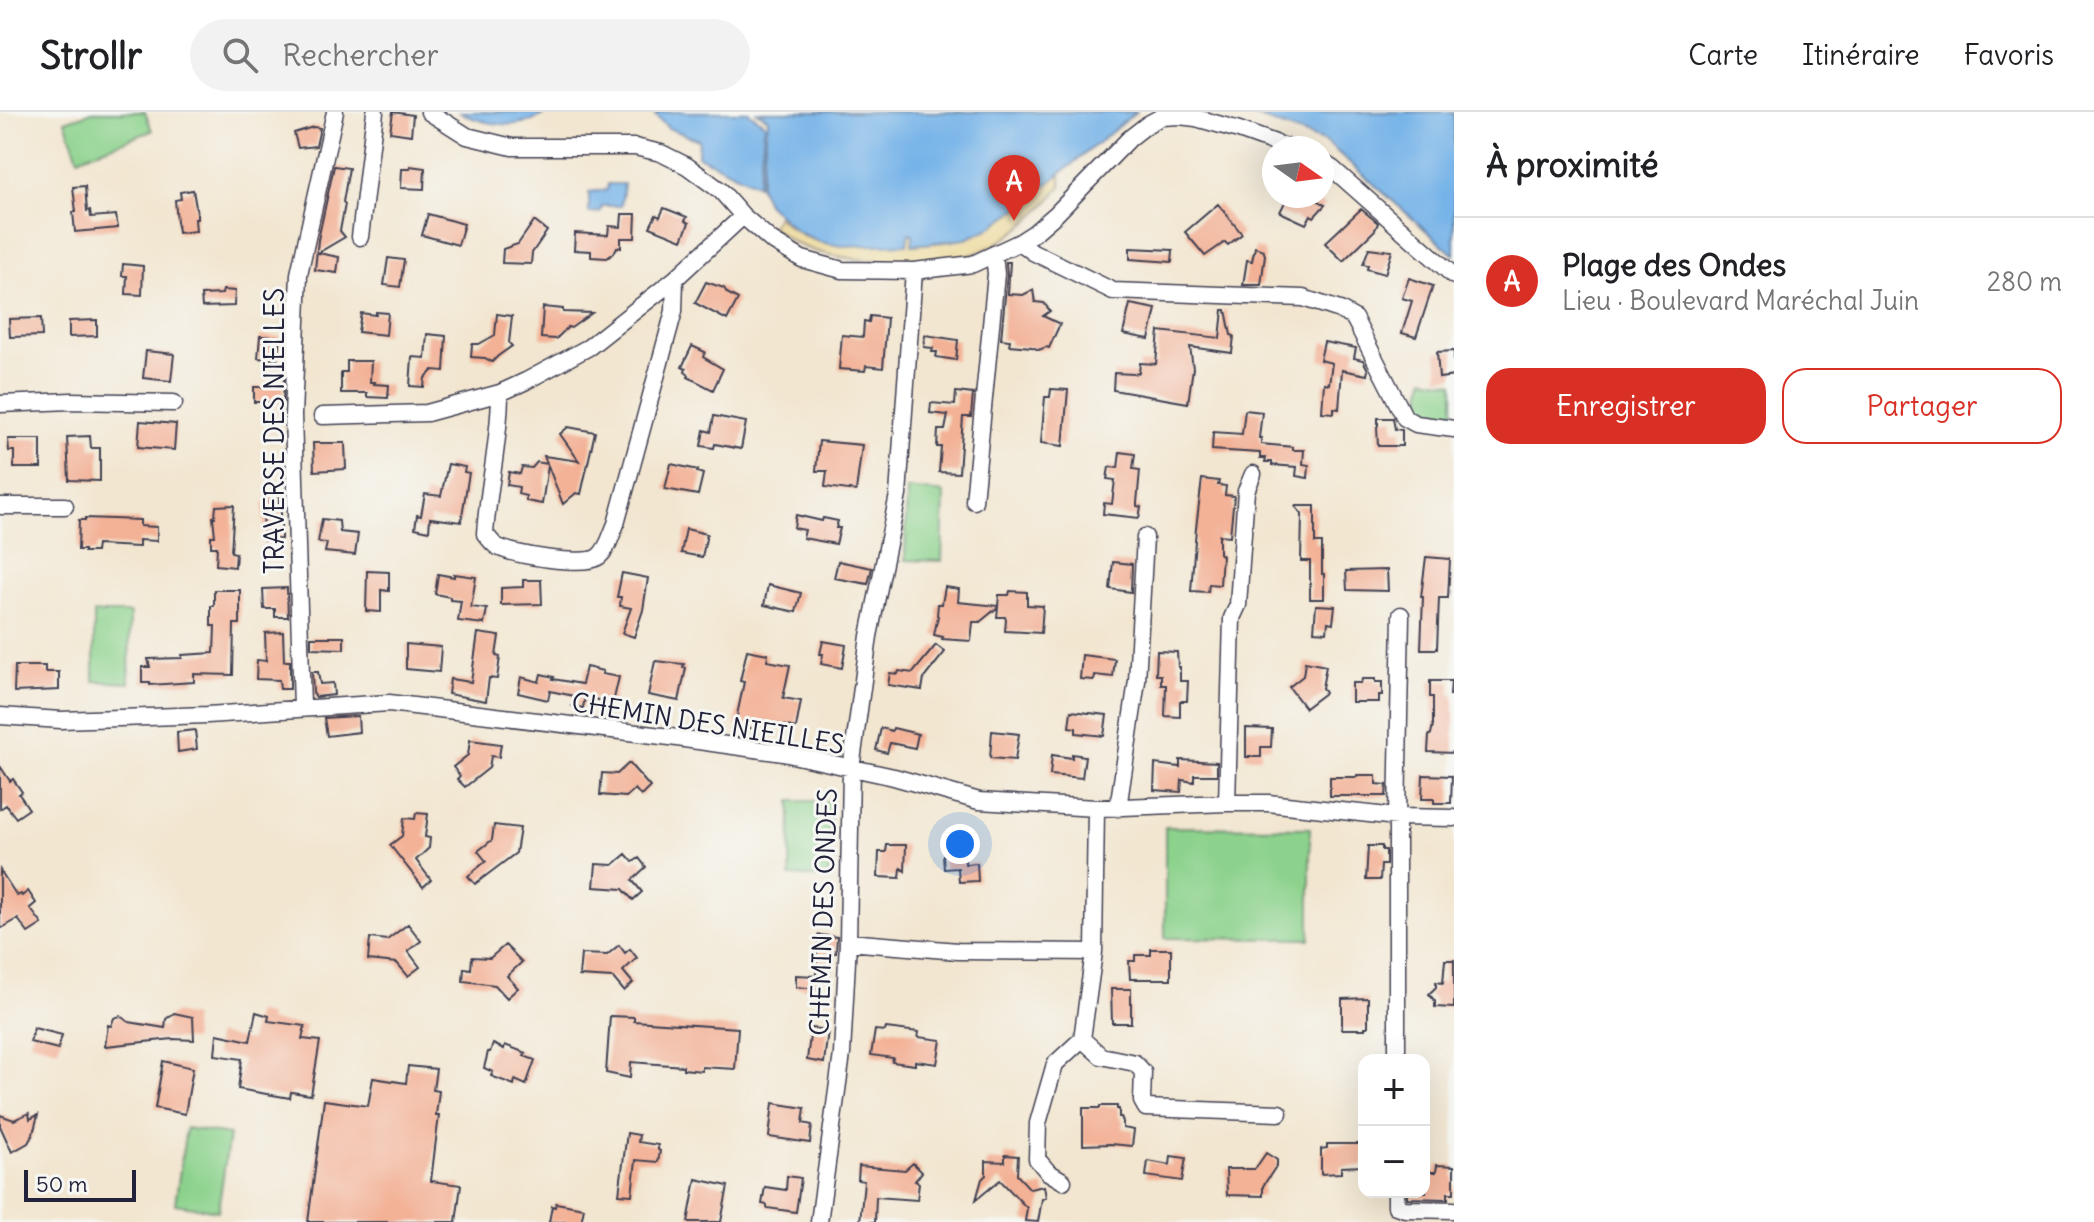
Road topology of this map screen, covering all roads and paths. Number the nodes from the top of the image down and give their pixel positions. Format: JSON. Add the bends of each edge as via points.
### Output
{"nodes":[{"id":1,"x":335,"y":112,"type":"edge"},
{"id":2,"x":375,"y":112,"type":"edge"},
{"id":3,"x":429,"y":112,"type":"edge"},
{"id":4,"x":1262,"y":138,"type":"edge"},
{"id":5,"x":1334,"y":170,"type":"edge"},
{"id":6,"x":743,"y":216,"type":"junction"},
{"id":7,"x":360,"y":237,"type":"dead end"},
{"id":8,"x":1020,"y":242,"type":"junction"},
{"id":9,"x":994,"y":254,"type":"junction"},
{"id":10,"x":914,"y":271,"type":"junction"},
{"id":11,"x":1454,"y":276,"type":"edge"},
{"id":12,"x":675,"y":279,"type":"junction"},
{"id":13,"x":500,"y":393,"type":"junction"},
{"id":14,"x":174,"y":403,"type":"dead end"},
{"id":15,"x":0,"y":404,"type":"edge"},
{"id":16,"x":322,"y":416,"type":"dead end"},
{"id":17,"x":1454,"y":429,"type":"edge"},
{"id":18,"x":1253,"y":474,"type":"dead end"},
{"id":19,"x":974,"y":501,"type":"dead end"},
{"id":20,"x":0,"y":506,"type":"edge"},
{"id":21,"x":65,"y":506,"type":"dead end"},
{"id":22,"x":1145,"y":537,"type":"dead end"},
{"id":23,"x":1401,"y":615,"type":"dead end"},
{"id":24,"x":302,"y":707,"type":"junction"},
{"id":25,"x":0,"y":716,"type":"edge"},
{"id":26,"x":851,"y":769,"type":"junction"},
{"id":27,"x":1227,"y":803,"type":"junction"},
{"id":28,"x":1096,"y":808,"type":"junction"},
{"id":29,"x":1118,"y":808,"type":"junction"},
{"id":30,"x":1397,"y":817,"type":"junction"},
{"id":31,"x":1454,"y":818,"type":"edge"},
{"id":32,"x":848,"y":942,"type":"junction"},
{"id":33,"x":1094,"y":952,"type":"junction"},
{"id":34,"x":1082,"y":1039,"type":"junction"},
{"id":35,"x":1397,"y":1054,"type":"edge"},
{"id":36,"x":1279,"y":1113,"type":"dead end"},
{"id":37,"x":1063,"y":1181,"type":"dead end"},
{"id":38,"x":1396,"y":1199,"type":"edge"},
{"id":39,"x":1454,"y":1210,"type":"edge"},
{"id":40,"x":819,"y":1222,"type":"edge"}],
"edges":[{"from":1,"to":24,"type":"street","name":"TRAVERSE DES NIELLES","via":[[299,274],[293,415]]},
{"from":2,"to":7,"type":"street"},
{"from":3,"to":6,"type":"street","via":[[467,136],[512,147],[635,147],[661,153],[721,191]]},
{"from":4,"to":8,"type":"street","via":[[1196,118],[1161,117],[1130,138],[1056,214]]},
{"from":5,"to":11,"type":"street"},
{"from":6,"to":10,"type":"street","via":[[802,259],[842,270]]},
{"from":6,"to":12,"type":"street"},
{"from":8,"to":9,"type":"street"},
{"from":8,"to":17,"type":"street","via":[[1113,291],[1292,297],[1340,310],[1354,318],[1405,418]]},
{"from":9,"to":10,"type":"street","via":[[973,264]]},
{"from":9,"to":19,"type":"street"},
{"from":10,"to":26,"type":"street","name":"CHEMIN DES ONDES","via":[[898,495],[869,636]]},
{"from":12,"to":13,"type":"street","via":[[589,347]]},
{"from":12,"to":13,"type":"street","via":[[674,311],[616,524],[596,559],[526,555],[496,547],[485,534]]},
{"from":13,"to":16,"type":"street","via":[[427,413]]},
{"from":14,"to":15,"type":"street"},
{"from":18,"to":27,"type":"street","via":[[1246,491],[1238,605],[1232,618]]},
{"from":20,"to":21,"type":"street"},
{"from":22,"to":29,"type":"street","via":[[1137,681]]},
{"from":23,"to":30,"type":"street"},
{"from":24,"to":25,"type":"street","name":"CHEMIN DES NIEILLES","via":[[61,720]]},
{"from":24,"to":26,"type":"street","name":"CHEMIN DES NIEILLES","via":[[389,703],[783,753]]},
{"from":26,"to":28,"type":"street","name":"CHEMIN DES NIEILLES","via":[[979,801]]},
{"from":26,"to":32,"type":"street","name":"CHEMIN DES ONDES"},
{"from":27,"to":29,"type":"street","name":"CHEMIN DES NIEILLES"},
{"from":27,"to":30,"type":"street","name":"CHEMIN DES NIEILLES"},
{"from":28,"to":29,"type":"street","name":"CHEMIN DES NIEILLES"},
{"from":28,"to":33,"type":"street"},
{"from":30,"to":31,"type":"street","name":"CHEMIN DES NIEILLES"},
{"from":30,"to":35,"type":"street"},
{"from":32,"to":33,"type":"street","via":[[958,951]]},
{"from":32,"to":40,"type":"street","name":"CHEMIN DES ONDES","via":[[842,1054]]},
{"from":33,"to":34,"type":"street"},
{"from":34,"to":36,"type":"street","via":[[1101,1056],[1135,1063],[1143,1072],[1146,1108]]},
{"from":34,"to":37,"type":"street","via":[[1055,1064],[1038,1123],[1037,1159]]},
{"from":38,"to":39,"type":"street","via":[[1405,1209]]}]}
